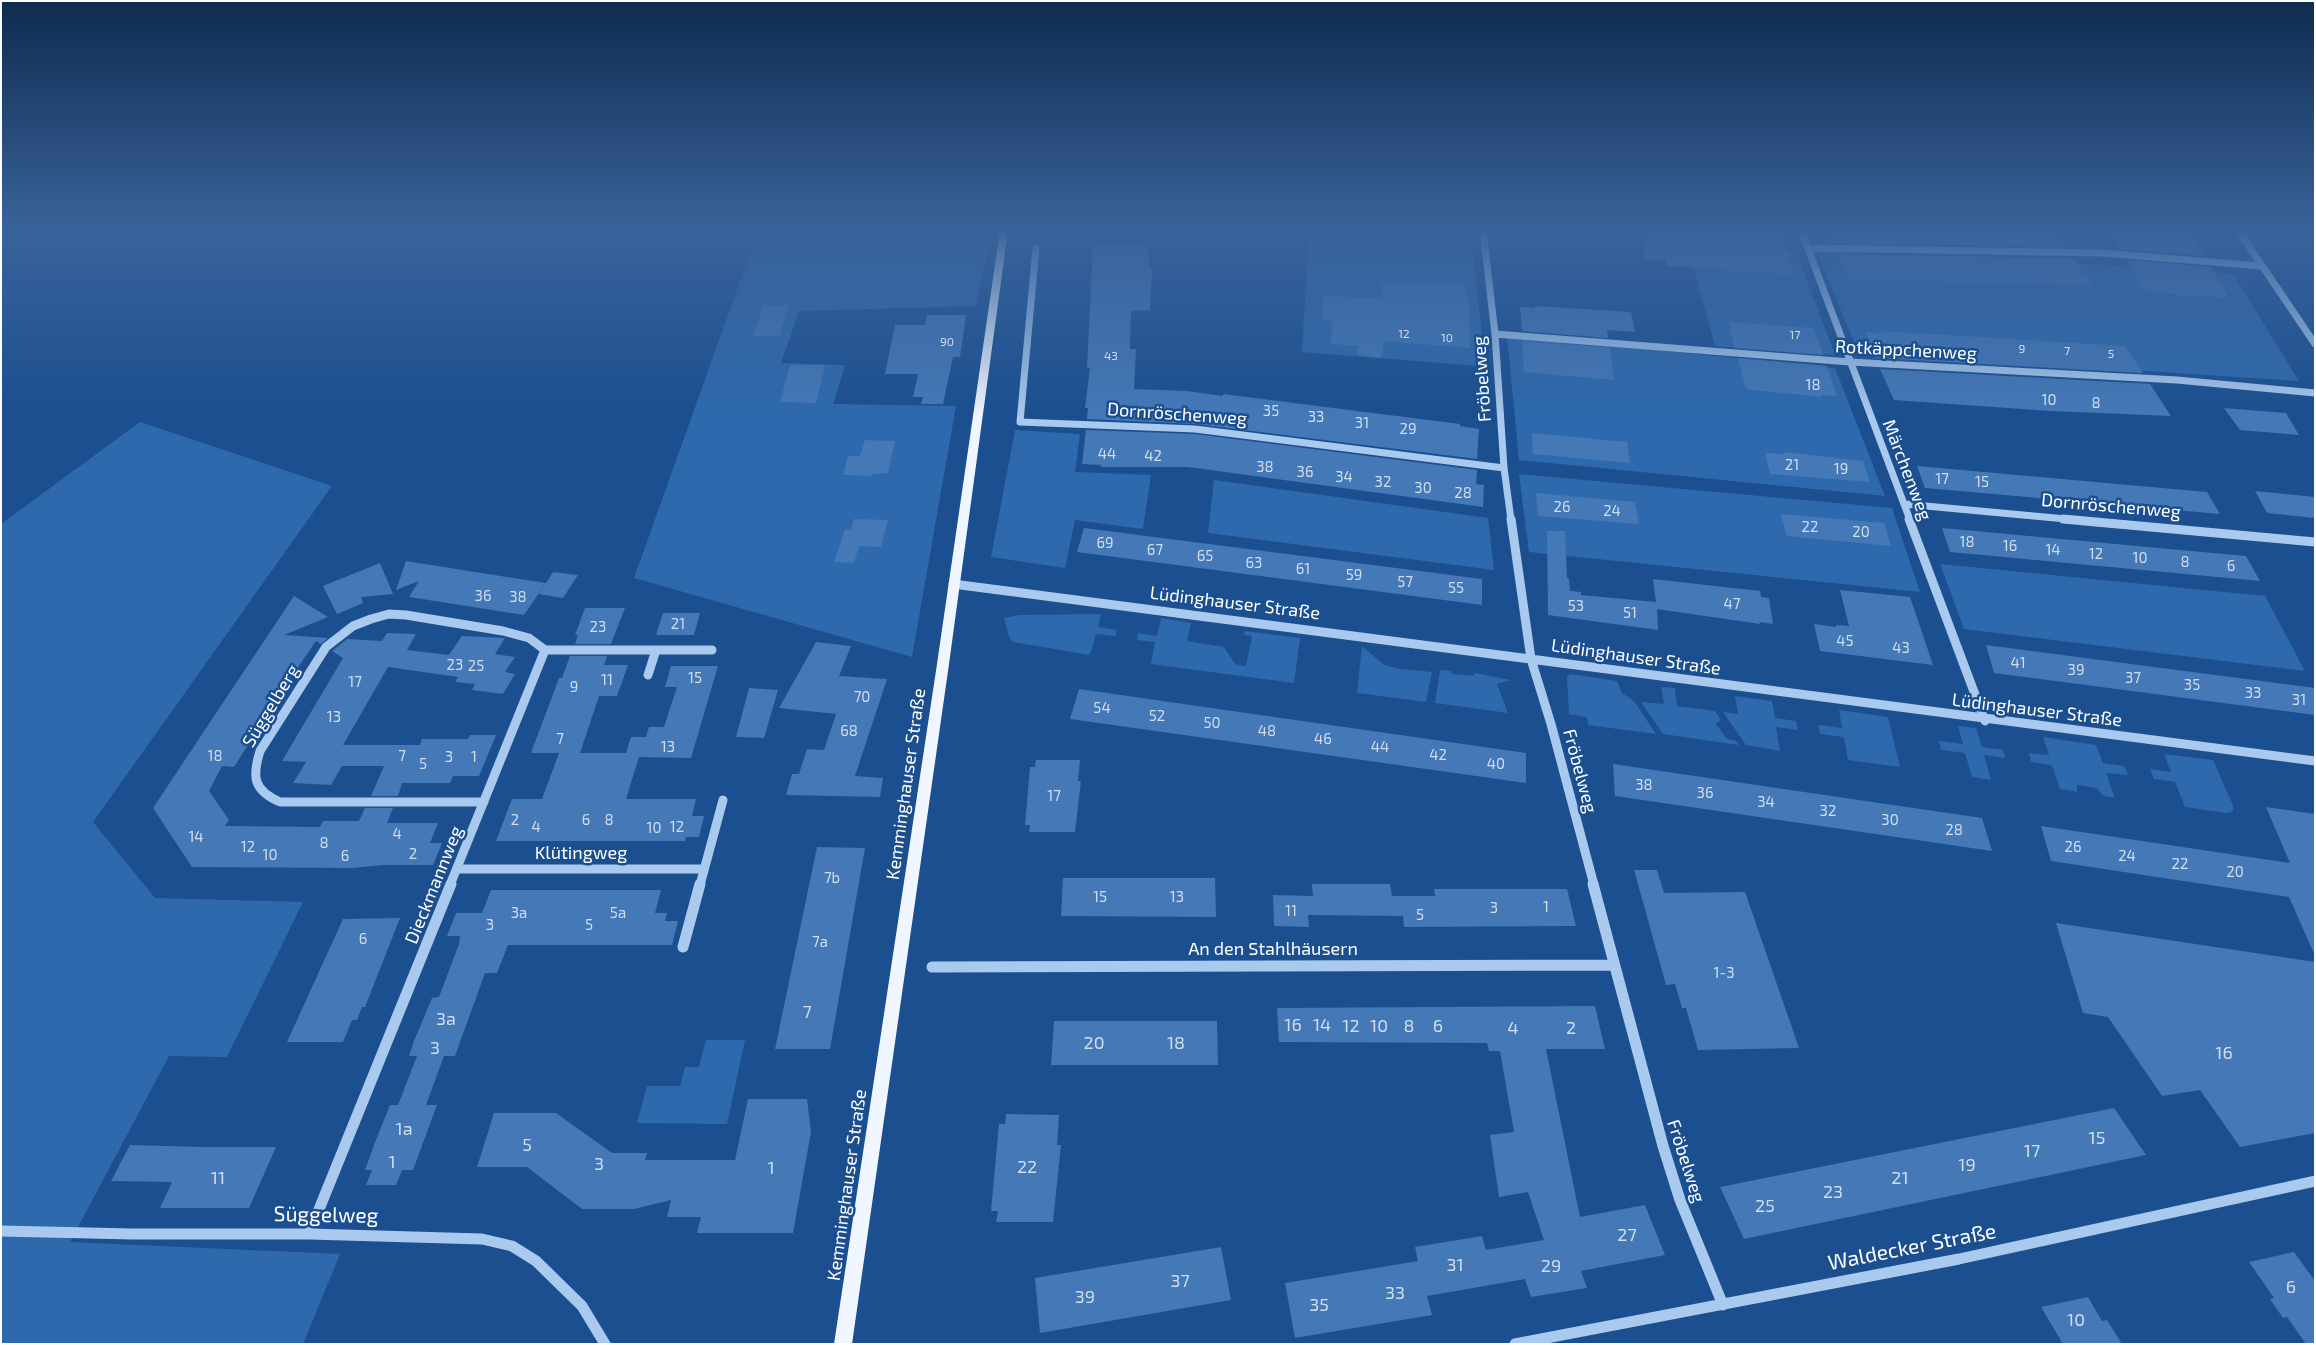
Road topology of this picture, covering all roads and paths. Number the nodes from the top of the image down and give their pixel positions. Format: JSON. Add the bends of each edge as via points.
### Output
{"nodes":[{"id":1,"x":995,"y":293,"type":"edge"},
{"id":2,"x":1032,"y":293,"type":"edge"},
{"id":3,"x":1490,"y":293,"type":"edge"},
{"id":4,"x":1825,"y":293,"type":"edge"},
{"id":5,"x":2280,"y":293,"type":"edge"},
{"id":6,"x":1495,"y":334,"type":"junction"},
{"id":7,"x":2315,"y":344,"type":"edge"},
{"id":8,"x":1850,"y":362,"type":"junction"},
{"id":9,"x":2315,"y":393,"type":"edge"},
{"id":10,"x":1504,"y":468,"type":"junction"},
{"id":11,"x":1904,"y":504,"type":"junction"},
{"id":12,"x":2315,"y":542,"type":"edge"},
{"id":13,"x":953,"y":584,"type":"junction"},
{"id":14,"x":545,"y":650,"type":"junction"},
{"id":15,"x":656,"y":650,"type":"junction"},
{"id":16,"x":712,"y":650,"type":"dead end"},
{"id":17,"x":1531,"y":659,"type":"junction"},
{"id":18,"x":648,"y":675,"type":"dead end"},
{"id":19,"x":1985,"y":721,"type":"junction"},
{"id":20,"x":2315,"y":761,"type":"edge"},
{"id":21,"x":723,"y":800,"type":"dead end"},
{"id":22,"x":484,"y":802,"type":"junction"},
{"id":23,"x":458,"y":869,"type":"junction"},
{"id":24,"x":704,"y":869,"type":"junction"},
{"id":25,"x":683,"y":947,"type":"dead end"},
{"id":26,"x":1614,"y":965,"type":"junction"},
{"id":27,"x":932,"y":967,"type":"dead end"},
{"id":28,"x":2315,"y":1181,"type":"edge"},
{"id":29,"x":1,"y":1231,"type":"edge"},
{"id":30,"x":309,"y":1234,"type":"junction"},
{"id":31,"x":1723,"y":1305,"type":"junction"},
{"id":32,"x":604,"y":1344,"type":"edge"},
{"id":33,"x":843,"y":1344,"type":"edge"},
{"id":34,"x":1515,"y":1344,"type":"edge"}],
"edges":[{"from":1,"to":13,"type":"main road","name":"Kemminghauser Straße"},
{"from":2,"to":10,"type":"street","name":"Dornröschenweg","via":[[1020,422],[1195,428]]},
{"from":3,"to":6,"type":"street","name":"Fröbelweg"},
{"from":4,"to":8,"type":"street","name":"Märchenweg"},
{"from":5,"to":7,"type":"street"},
{"from":6,"to":8,"type":"street","name":"Rotkäppchenweg"},
{"from":6,"to":10,"type":"street","name":"Fröbelweg"},
{"from":8,"to":9,"type":"street","name":"Rotkäppchenweg","via":[[2177,380]]},
{"from":8,"to":11,"type":"street","name":"Märchenweg"},
{"from":10,"to":17,"type":"street","name":"Fröbelweg"},
{"from":11,"to":12,"type":"street","name":"Dornröschenweg"},
{"from":11,"to":19,"type":"street","name":"Märchenweg"},
{"from":13,"to":17,"type":"street","name":"Lüdinghauser Straße"},
{"from":13,"to":33,"type":"main road","name":"Kemminghauser Straße"},
{"from":14,"to":15,"type":"street"},
{"from":14,"to":22,"type":"street","name":"Dieckmannweg"},
{"from":14,"to":22,"type":"street","name":"Süggelberg","via":[[529,638],[503,631],[406,615],[389,614],[353,626],[326,647],[260,751],[255,766],[259,788],[280,802]]},
{"from":15,"to":16,"type":"street"},
{"from":15,"to":18,"type":"street"},
{"from":17,"to":19,"type":"street","name":"Lüdinghauser Straße"},
{"from":17,"to":26,"type":"street","name":"Fröbelweg"},
{"from":19,"to":20,"type":"street","name":"Lüdinghauser Straße"},
{"from":21,"to":24,"type":"street"},
{"from":22,"to":23,"type":"street","name":"Dieckmannweg"},
{"from":23,"to":24,"type":"street","name":"Klütingweg"},
{"from":23,"to":30,"type":"street","name":"Dieckmannweg"},
{"from":24,"to":25,"type":"street"},
{"from":26,"to":27,"type":"street","name":"An den Stahlhäusern"},
{"from":26,"to":31,"type":"street","name":"Fröbelweg","via":[[1680,1200]]},
{"from":28,"to":31,"type":"street","name":"Waldecker Straße","via":[[1959,1259]]},
{"from":29,"to":30,"type":"street","name":"Süggelweg"},
{"from":30,"to":32,"type":"street","name":"Süggelweg","via":[[482,1239],[512,1246],[536,1261],[582,1306]]},
{"from":31,"to":34,"type":"street","name":"Waldecker Straße"}]}
